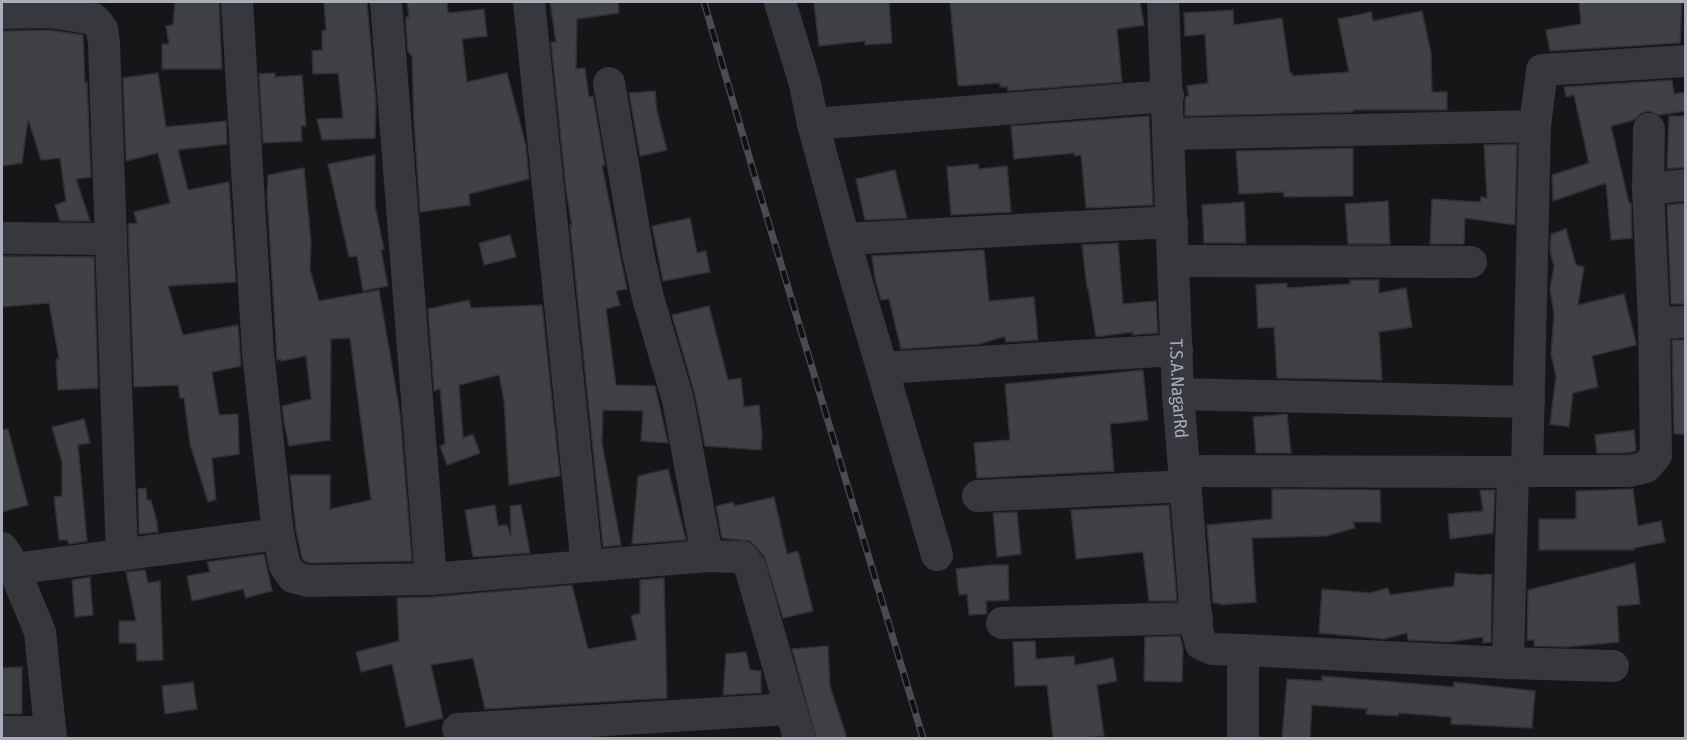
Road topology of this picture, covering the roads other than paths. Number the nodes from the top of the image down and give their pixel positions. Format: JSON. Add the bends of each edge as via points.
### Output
{"nodes":[{"id":1,"x":237,"y":2,"type":"edge"},
{"id":2,"x":386,"y":2,"type":"edge"},
{"id":3,"x":529,"y":2,"type":"edge"},
{"id":4,"x":780,"y":2,"type":"edge"},
{"id":5,"x":1163,"y":2,"type":"edge"},
{"id":6,"x":50,"y":7,"type":"edge"},
{"id":7,"x":2,"y":13,"type":"edge"},
{"id":8,"x":1686,"y":61,"type":"edge"},
{"id":9,"x":609,"y":83,"type":"dead end"},
{"id":10,"x":1168,"y":96,"type":"junction"},
{"id":11,"x":813,"y":124,"type":"junction"},
{"id":12,"x":1535,"y":126,"type":"junction"},
{"id":13,"x":1649,"y":129,"type":"dead end"},
{"id":14,"x":1169,"y":134,"type":"junction"},
{"id":15,"x":1686,"y":185,"type":"edge"},
{"id":16,"x":1648,"y":189,"type":"junction"},
{"id":17,"x":1172,"y":222,"type":"junction"},
{"id":18,"x":2,"y":238,"type":"edge"},
{"id":19,"x":111,"y":239,"type":"junction"},
{"id":20,"x":844,"y":239,"type":"junction"},
{"id":21,"x":1174,"y":261,"type":"junction"},
{"id":22,"x":1471,"y":262,"type":"dead end"},
{"id":23,"x":1686,"y":322,"type":"edge"},
{"id":24,"x":1654,"y":323,"type":"junction"},
{"id":25,"x":1177,"y":350,"type":"junction"},
{"id":26,"x":882,"y":368,"type":"junction"},
{"id":27,"x":1178,"y":394,"type":"junction"},
{"id":28,"x":1529,"y":402,"type":"junction"},
{"id":29,"x":1520,"y":471,"type":"junction"},
{"id":30,"x":1185,"y":478,"type":"junction"},
{"id":31,"x":978,"y":496,"type":"dead end"},
{"id":32,"x":278,"y":534,"type":"junction"},
{"id":33,"x":122,"y":555,"type":"junction"},
{"id":34,"x":937,"y":555,"type":"dead end"},
{"id":35,"x":707,"y":556,"type":"junction"},
{"id":36,"x":8,"y":559,"type":"edge"},
{"id":37,"x":587,"y":566,"type":"junction"},
{"id":38,"x":431,"y":579,"type":"junction"},
{"id":39,"x":14,"y":599,"type":"edge"},
{"id":40,"x":1197,"y":618,"type":"junction"},
{"id":41,"x":1002,"y":623,"type":"dead end"},
{"id":42,"x":1243,"y":650,"type":"junction"},
{"id":43,"x":1288,"y":652,"type":"junction"},
{"id":44,"x":1508,"y":663,"type":"junction"},
{"id":45,"x":1613,"y":666,"type":"dead end"},
{"id":46,"x":1242,"y":696,"type":"junction"},
{"id":47,"x":789,"y":709,"type":"junction"},
{"id":48,"x":458,"y":729,"type":"dead end"},
{"id":49,"x":2,"y":732,"type":"edge"},
{"id":50,"x":51,"y":735,"type":"edge"},
{"id":51,"x":799,"y":738,"type":"edge"},
{"id":52,"x":1242,"y":738,"type":"edge"}],
"edges":[{"from":1,"to":32,"type":"street","via":[[258,353]]},
{"from":2,"to":38,"type":"street"},
{"from":3,"to":37,"type":"street"},
{"from":4,"to":11,"type":"street","via":[[806,84]]},
{"from":5,"to":10,"type":"street","name":"T.S.A.NagarRd"},
{"from":6,"to":7,"type":"street"},
{"from":6,"to":19,"type":"street","via":[[94,19],[102,29]]},
{"from":8,"to":12,"type":"street","via":[[1542,70]]},
{"from":9,"to":35,"type":"street","via":[[638,253],[678,400]]},
{"from":10,"to":11,"type":"street"},
{"from":10,"to":14,"type":"street","name":"T.S.A.NagarRd"},
{"from":11,"to":20,"type":"street"},
{"from":12,"to":14,"type":"street"},
{"from":12,"to":28,"type":"street"},
{"from":13,"to":16,"type":"street"},
{"from":14,"to":17,"type":"street","name":"T.S.A.NagarRd"},
{"from":15,"to":16,"type":"street"},
{"from":16,"to":24,"type":"street"},
{"from":17,"to":20,"type":"street"},
{"from":17,"to":21,"type":"street","name":"T.S.A.NagarRd"},
{"from":18,"to":19,"type":"street"},
{"from":19,"to":33,"type":"street"},
{"from":20,"to":26,"type":"street"},
{"from":21,"to":22,"type":"street"},
{"from":21,"to":25,"type":"street","name":"T.S.A.NagarRd"},
{"from":23,"to":24,"type":"street"},
{"from":24,"to":29,"type":"street","via":[[1656,455],[1646,467],[1629,471]]},
{"from":25,"to":26,"type":"street"},
{"from":25,"to":27,"type":"street","name":"T.S.A.NagarRd"},
{"from":26,"to":34,"type":"street"},
{"from":27,"to":28,"type":"street"},
{"from":27,"to":30,"type":"street","name":"T.S.A.NagarRd"},
{"from":28,"to":29,"type":"street"},
{"from":29,"to":30,"type":"street"},
{"from":29,"to":44,"type":"street"},
{"from":30,"to":31,"type":"street"},
{"from":30,"to":40,"type":"street","name":"T.S.A.NagarRd"},
{"from":32,"to":33,"type":"street"},
{"from":32,"to":38,"type":"street","via":[[285,566],[293,577],[308,582]]},
{"from":33,"to":36,"type":"street"},
{"from":35,"to":37,"type":"street"},
{"from":35,"to":47,"type":"street","via":[[742,557],[750,567]]},
{"from":36,"to":39,"type":"street"},
{"from":37,"to":38,"type":"street"},
{"from":39,"to":50,"type":"street","via":[[40,632]]},
{"from":40,"to":41,"type":"street"},
{"from":40,"to":42,"type":"street","name":"T.S.A.NagarRd","via":[[1201,644],[1212,649]]},
{"from":42,"to":43,"type":"street"},
{"from":42,"to":46,"type":"street"},
{"from":43,"to":44,"type":"street"},
{"from":43,"to":46,"type":"street"},
{"from":44,"to":45,"type":"street"},
{"from":46,"to":52,"type":"street"},
{"from":47,"to":48,"type":"street"},
{"from":47,"to":51,"type":"street"},
{"from":49,"to":50,"type":"street"}]}
